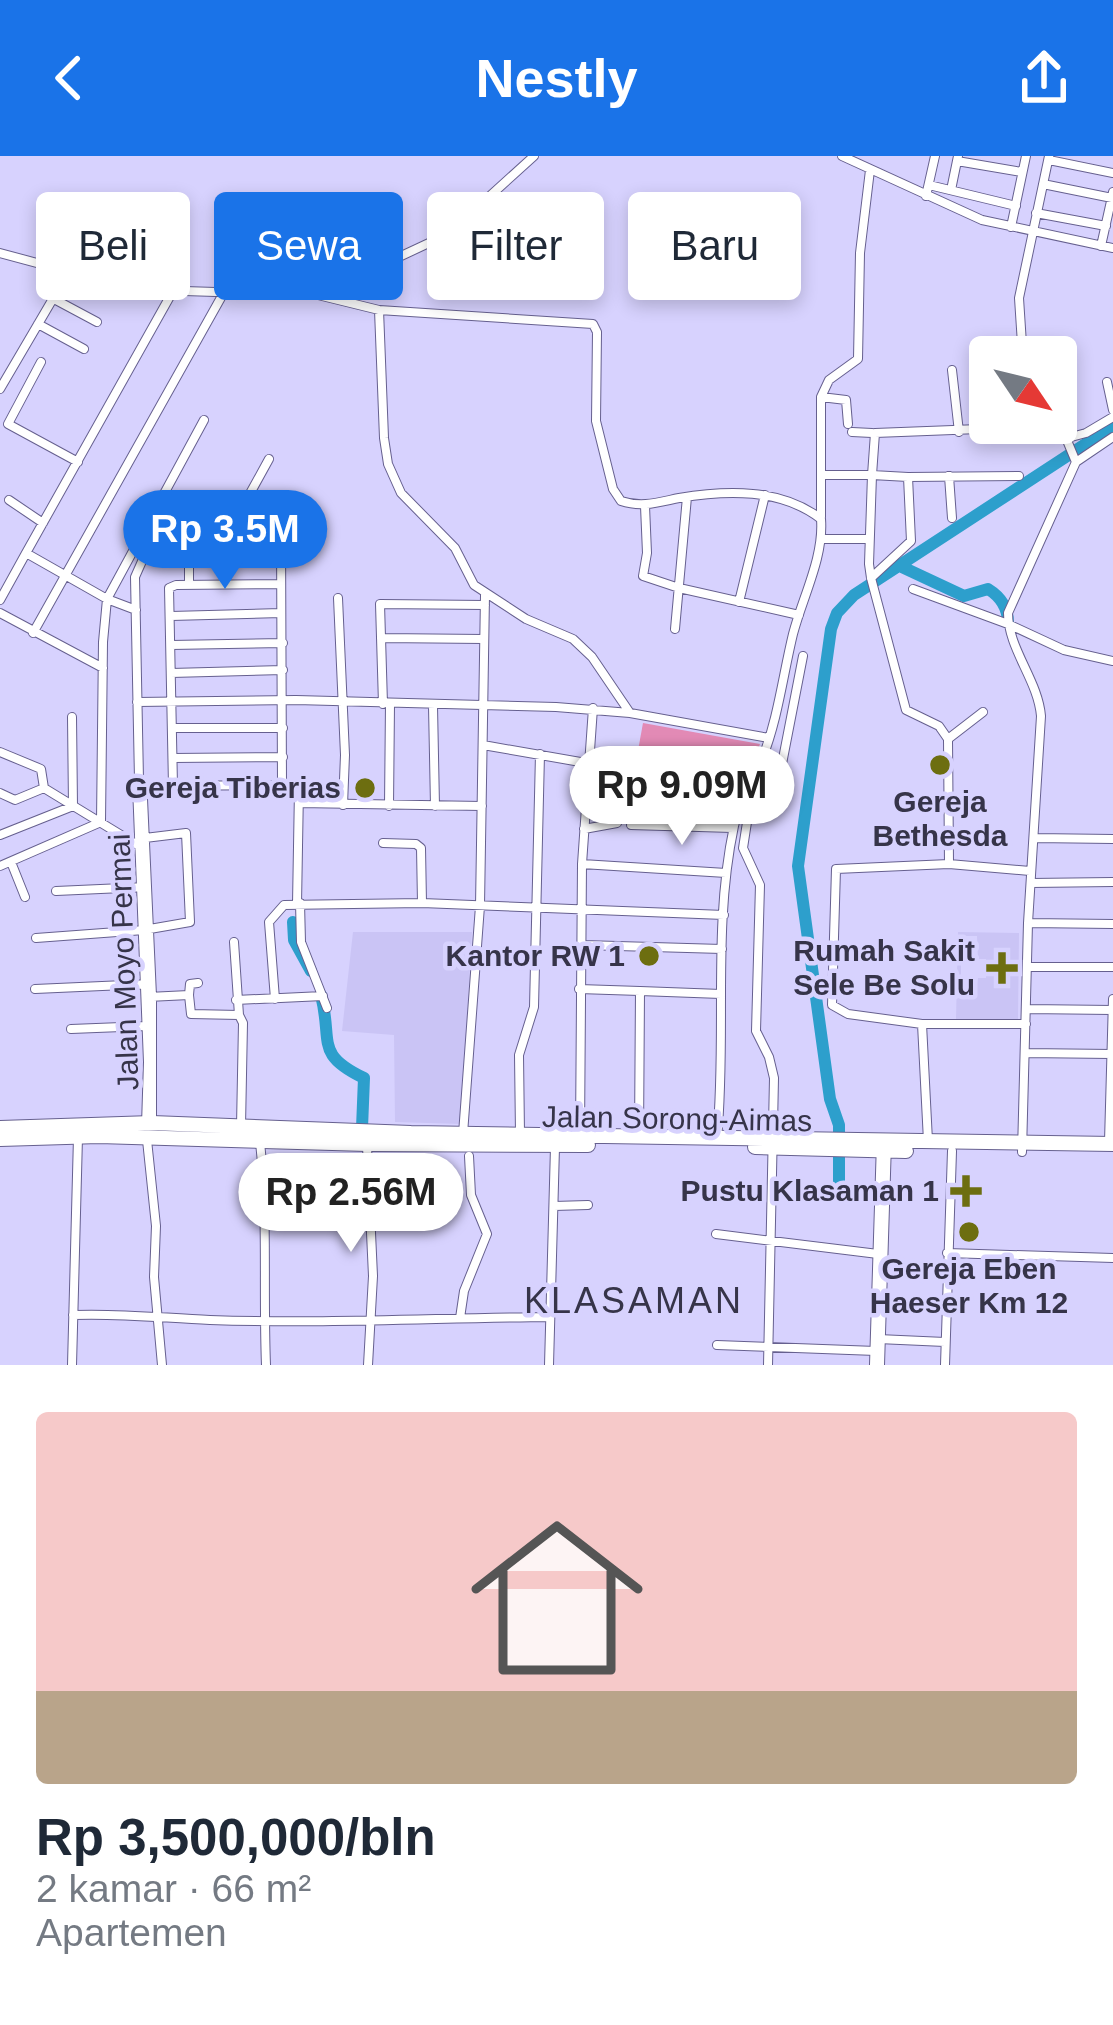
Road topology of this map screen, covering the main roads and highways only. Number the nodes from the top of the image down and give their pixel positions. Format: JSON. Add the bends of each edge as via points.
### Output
{"nodes":[{"id":1,"x":100,"y":1129,"type":"junction"},
{"id":2,"x":3,"y":1133,"type":"edge"},
{"id":3,"x":149,"y":1133,"type":"junction"},
{"id":4,"x":774,"y":1142,"type":"junction"},
{"id":5,"x":465,"y":1143,"type":"junction"},
{"id":6,"x":884,"y":1145,"type":"junction"},
{"id":7,"x":1022,"y":1147,"type":"junction"},
{"id":8,"x":1112,"y":1147,"type":"edge"},
{"id":9,"x":877,"y":1352,"type":"edge"}],
"edges":[{"from":1,"to":2,"type":"highway","name":"Jalan Sorong-Aimas"},
{"from":1,"to":2,"type":"highway","name":"Jalan Sorong-Aimas","via":[[78,1136]]},
{"from":1,"to":3,"type":"highway","name":"Jalan Sorong-Aimas"},
{"from":3,"to":5,"type":"highway","name":"Jalan Sorong-Aimas"},
{"from":3,"to":5,"type":"highway","name":"Jalan Sorong-Aimas","via":[[241,1127]]},
{"from":4,"to":5,"type":"highway","name":"Jalan Sorong-Aimas"},
{"from":4,"to":5,"type":"highway","name":"Jalan Sorong-Aimas","via":[[520,1133]]},
{"from":4,"to":6,"type":"highway","name":"Jalan Sorong-Aimas"},
{"from":6,"to":7,"type":"highway"},
{"from":6,"to":7,"type":"highway"},
{"from":6,"to":9,"type":"highway"},
{"from":7,"to":8,"type":"highway"}]}
